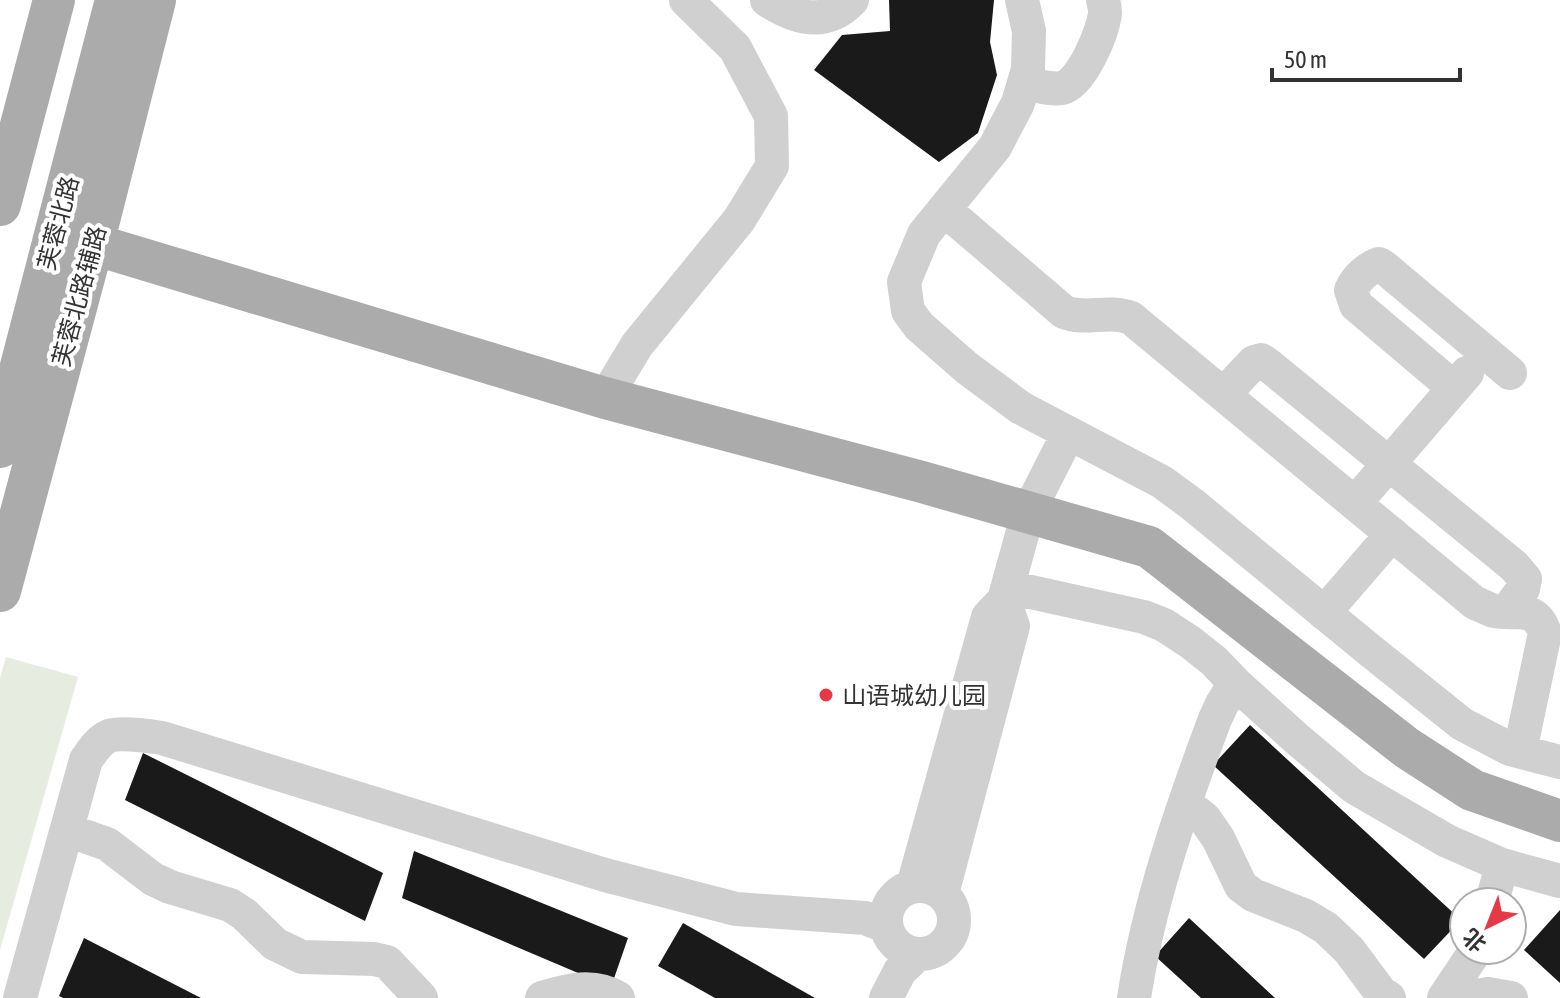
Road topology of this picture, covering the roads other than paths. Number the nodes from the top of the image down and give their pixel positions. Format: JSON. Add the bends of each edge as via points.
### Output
{"nodes":[{"id":1,"x":54,"y":0,"type":"edge"},
{"id":2,"x":116,"y":0,"type":"edge"},
{"id":3,"x":155,"y":0,"type":"edge"},
{"id":4,"x":686,"y":0,"type":"edge"},
{"id":5,"x":767,"y":0,"type":"edge"},
{"id":6,"x":852,"y":0,"type":"edge"},
{"id":7,"x":1022,"y":0,"type":"edge"},
{"id":8,"x":1103,"y":0,"type":"edge"},
{"id":9,"x":1024,"y":83,"type":"junction"},
{"id":10,"x":0,"y":205,"type":"edge"},
{"id":11,"x":945,"y":210,"type":"junction"},
{"id":12,"x":93,"y":244,"type":"junction"},
{"id":13,"x":1454,"y":388,"type":"junction"},
{"id":14,"x":1224,"y":394,"type":"junction"},
{"id":15,"x":605,"y":398,"type":"junction"},
{"id":16,"x":1068,"y":434,"type":"junction"},
{"id":17,"x":0,"y":447,"type":"edge"},
{"id":18,"x":1388,"y":462,"type":"junction"},
{"id":19,"x":1355,"y":503,"type":"junction"},
{"id":20,"x":1028,"y":513,"type":"junction"},
{"id":21,"x":1392,"y":534,"type":"junction"},
{"id":22,"x":0,"y":591,"type":"edge"},
{"id":23,"x":1006,"y":594,"type":"junction"},
{"id":24,"x":1507,"y":611,"type":"junction"},
{"id":25,"x":1324,"y":613,"type":"junction"},
{"id":26,"x":1235,"y":683,"type":"junction"},
{"id":27,"x":1520,"y":751,"type":"junction"},
{"id":28,"x":1560,"y":762,"type":"edge"},
{"id":29,"x":1185,"y":803,"type":"junction"},
{"id":30,"x":1560,"y":821,"type":"edge"},
{"id":31,"x":67,"y":830,"type":"junction"},
{"id":32,"x":1502,"y":865,"type":"junction"},
{"id":33,"x":1560,"y":881,"type":"edge"},
{"id":34,"x":1496,"y":886,"type":"edge"},
{"id":35,"x":927,"y":890,"type":"junction"},
{"id":36,"x":892,"y":946,"type":"edge"},
{"id":37,"x":1465,"y":966,"type":"edge"},
{"id":38,"x":1485,"y":966,"type":"edge"},
{"id":39,"x":1487,"y":997,"type":"edge"},
{"id":40,"x":20,"y":998,"type":"edge"},
{"id":41,"x":421,"y":998,"type":"edge"},
{"id":42,"x":542,"y":998,"type":"edge"},
{"id":43,"x":618,"y":998,"type":"edge"},
{"id":44,"x":1134,"y":998,"type":"edge"},
{"id":45,"x":1389,"y":998,"type":"edge"},
{"id":46,"x":1444,"y":998,"type":"edge"}],
"edges":[{"from":1,"to":10,"type":"main road"},
{"from":2,"to":17,"type":"main road","name":"芙蓉北路"},
{"from":3,"to":12,"type":"main road","name":"芙蓉北路辅路"},
{"from":4,"to":15,"type":"street","via":[[735,48],[771,116],[772,166],[739,220],[637,345]]},
{"from":5,"to":6,"type":"street","via":[[786,12],[811,17],[842,10]]},
{"from":7,"to":9,"type":"street","via":[[1029,31]]},
{"from":8,"to":9,"type":"street","via":[[1105,14],[1097,40],[1067,85],[1059,89]]},
{"from":9,"to":11,"type":"street","via":[[995,147]]},
{"from":11,"to":14,"type":"street","via":[[1064,312],[1131,318]]},
{"from":11,"to":16,"type":"street","via":[[924,234],[904,282],[908,311],[967,368]]},
{"from":12,"to":15,"type":"main road"},
{"from":12,"to":22,"type":"main road","name":"芙蓉北路辅路"},
{"from":13,"to":13,"type":"street","via":[[1356,305],[1351,290],[1367,271],[1379,264],[1497,363]]},
{"from":13,"to":18,"type":"street"},
{"from":14,"to":18,"type":"street","via":[[1261,360]]},
{"from":14,"to":19,"type":"street"},
{"from":15,"to":20,"type":"main road"},
{"from":16,"to":20,"type":"street"},
{"from":16,"to":25,"type":"street","via":[[1162,482]]},
{"from":18,"to":19,"type":"street"},
{"from":18,"to":24,"type":"street","via":[[1525,579]]},
{"from":19,"to":21,"type":"street"},
{"from":20,"to":23,"type":"street"},
{"from":20,"to":30,"type":"main road","via":[[1149,547],[1407,748],[1472,790]]},
{"from":21,"to":24,"type":"street","via":[[1475,603]]},
{"from":21,"to":25,"type":"street"},
{"from":23,"to":26,"type":"street","via":[[1144,617],[1190,642]]},
{"from":23,"to":35,"type":"street","via":[[988,617]]},
{"from":24,"to":27,"type":"street","via":[[1528,612],[1545,633]]},
{"from":25,"to":27,"type":"street","via":[[1462,724]]},
{"from":26,"to":29,"type":"street","via":[[1215,719]]},
{"from":26,"to":32,"type":"street","via":[[1354,787],[1447,841]]},
{"from":27,"to":28,"type":"street"},
{"from":29,"to":44,"type":"street","via":[[1140,959]]},
{"from":29,"to":45,"type":"street","via":[[1218,838],[1241,886],[1326,928]]},
{"from":31,"to":36,"type":"street","via":[[86,760],[96,747],[108,736],[162,738],[605,875]]},
{"from":31,"to":40,"type":"street"},
{"from":31,"to":41,"type":"street","via":[[107,844],[170,887],[230,905],[291,953],[387,962]]},
{"from":32,"to":33,"type":"street"},
{"from":32,"to":34,"type":"street"},
{"from":35,"to":36,"type":"street","via":[[904,889],[895,895]]},
{"from":35,"to":36,"type":"street","via":[[952,907],[948,940],[930,953]]},
{"from":37,"to":46,"type":"street"},
{"from":38,"to":39,"type":"street"},
{"from":42,"to":43,"type":"street","via":[[588,988]]}]}
